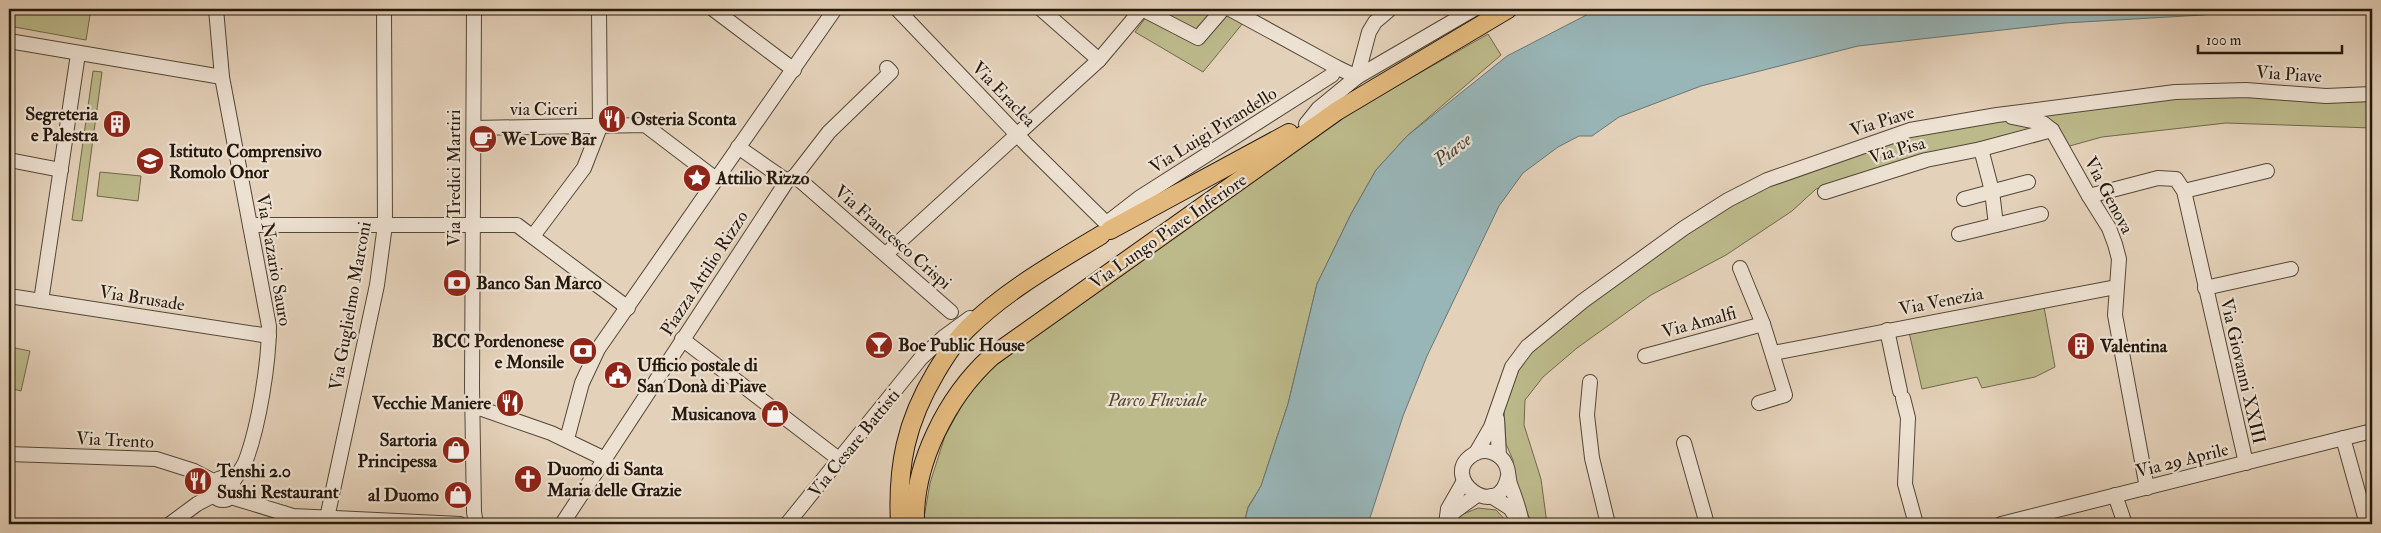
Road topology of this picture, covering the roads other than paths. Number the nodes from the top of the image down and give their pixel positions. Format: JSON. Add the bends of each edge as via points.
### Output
{"nodes":[{"id":1,"x":216,"y":9,"type":"edge"},
{"id":2,"x":384,"y":9,"type":"edge"},
{"id":3,"x":599,"y":9,"type":"edge"},
{"id":4,"x":713,"y":9,"type":"edge"},
{"id":5,"x":835,"y":9,"type":"edge"},
{"id":6,"x":897,"y":9,"type":"edge"},
{"id":7,"x":1041,"y":9,"type":"edge"},
{"id":8,"x":1142,"y":9,"type":"edge"},
{"id":9,"x":1223,"y":9,"type":"edge"},
{"id":10,"x":1230,"y":9,"type":"edge"},
{"id":11,"x":1474,"y":9,"type":"edge"},
{"id":12,"x":1508,"y":9,"type":"edge"},
{"id":13,"x":476,"y":10,"type":"edge"},
{"id":14,"x":1388,"y":11,"type":"dead end"},
{"id":15,"x":9,"y":41,"type":"edge"},
{"id":16,"x":78,"y":54,"type":"junction"},
{"id":17,"x":1099,"y":60,"type":"junction"},
{"id":18,"x":1336,"y":67,"type":"junction"},
{"id":19,"x":886,"y":68,"type":"dead end"},
{"id":20,"x":794,"y":70,"type":"junction"},
{"id":21,"x":222,"y":77,"type":"junction"},
{"id":22,"x":1357,"y":77,"type":"junction"},
{"id":23,"x":2372,"y":94,"type":"edge"},
{"id":24,"x":1337,"y":111,"type":"junction"},
{"id":25,"x":1997,"y":115,"type":"junction"},
{"id":26,"x":1306,"y":124,"type":"junction"},
{"id":27,"x":600,"y":127,"type":"junction"},
{"id":28,"x":474,"y":128,"type":"junction"},
{"id":29,"x":2052,"y":130,"type":"junction"},
{"id":30,"x":1018,"y":135,"type":"junction"},
{"id":31,"x":738,"y":147,"type":"junction"},
{"id":32,"x":1982,"y":149,"type":"junction"},
{"id":33,"x":9,"y":160,"type":"edge"},
{"id":34,"x":61,"y":170,"type":"junction"},
{"id":35,"x":2266,"y":171,"type":"dead end"},
{"id":36,"x":716,"y":179,"type":"junction"},
{"id":37,"x":791,"y":179,"type":"junction"},
{"id":38,"x":2028,"y":182,"type":"dead end"},
{"id":39,"x":1992,"y":191,"type":"junction"},
{"id":40,"x":2184,"y":191,"type":"junction"},
{"id":41,"x":1825,"y":192,"type":"dead end"},
{"id":42,"x":2089,"y":196,"type":"junction"},
{"id":43,"x":1964,"y":199,"type":"dead end"},
{"id":44,"x":2041,"y":214,"type":"dead end"},
{"id":45,"x":250,"y":225,"type":"junction"},
{"id":46,"x":385,"y":225,"type":"junction"},
{"id":47,"x":473,"y":225,"type":"junction"},
{"id":48,"x":1996,"y":225,"type":"junction"},
{"id":49,"x":1103,"y":226,"type":"junction"},
{"id":50,"x":1959,"y":234,"type":"dead end"},
{"id":51,"x":533,"y":236,"type":"junction"},
{"id":52,"x":886,"y":254,"type":"junction"},
{"id":53,"x":1740,"y":268,"type":"dead end"},
{"id":54,"x":2291,"y":269,"type":"dead end"},
{"id":55,"x":2116,"y":287,"type":"junction"},
{"id":56,"x":2205,"y":288,"type":"junction"},
{"id":57,"x":9,"y":296,"type":"edge"},
{"id":58,"x":41,"y":301,"type":"junction"},
{"id":59,"x":995,"y":305,"type":"junction"},
{"id":60,"x":628,"y":308,"type":"junction"},
{"id":61,"x":949,"y":310,"type":"joint"},
{"id":62,"x":1763,"y":324,"type":"junction"},
{"id":63,"x":1887,"y":330,"type":"junction"},
{"id":64,"x":269,"y":336,"type":"junction"},
{"id":65,"x":682,"y":339,"type":"junction"},
{"id":66,"x":958,"y":339,"type":"junction"},
{"id":67,"x":1773,"y":354,"type":"junction"},
{"id":68,"x":1645,"y":356,"type":"dead end"},
{"id":69,"x":920,"y":359,"type":"junction"},
{"id":70,"x":1590,"y":382,"type":"dead end"},
{"id":71,"x":1759,"y":403,"type":"dead end"},
{"id":72,"x":472,"y":408,"type":"junction"},
{"id":73,"x":1498,"y":408,"type":"junction"},
{"id":74,"x":2372,"y":431,"type":"edge"},
{"id":75,"x":2343,"y":438,"type":"junction"},
{"id":76,"x":567,"y":439,"type":"junction"},
{"id":77,"x":1684,"y":443,"type":"dead end"},
{"id":78,"x":1476,"y":453,"type":"junction"},
{"id":79,"x":9,"y":454,"type":"edge"},
{"id":80,"x":1499,"y":456,"type":"junction"},
{"id":81,"x":604,"y":459,"type":"junction"},
{"id":82,"x":840,"y":460,"type":"junction"},
{"id":83,"x":2246,"y":463,"type":"junction"},
{"id":84,"x":1508,"y":476,"type":"junction"},
{"id":85,"x":1464,"y":481,"type":"junction"},
{"id":86,"x":2147,"y":488,"type":"junction"},
{"id":87,"x":214,"y":489,"type":"junction"},
{"id":88,"x":232,"y":490,"type":"junction"},
{"id":89,"x":2115,"y":495,"type":"junction"},
{"id":90,"x":1484,"y":496,"type":"junction"},
{"id":91,"x":327,"y":518,"type":"junction"},
{"id":92,"x":292,"y":520,"type":"edge"},
{"id":93,"x":476,"y":523,"type":"edge"},
{"id":94,"x":1446,"y":523,"type":"edge"},
{"id":95,"x":170,"y":524,"type":"edge"},
{"id":96,"x":460,"y":524,"type":"edge"},
{"id":97,"x":562,"y":524,"type":"edge"},
{"id":98,"x":788,"y":524,"type":"edge"},
{"id":99,"x":900,"y":524,"type":"edge"},
{"id":100,"x":915,"y":524,"type":"edge"},
{"id":101,"x":1521,"y":524,"type":"edge"},
{"id":102,"x":1608,"y":524,"type":"edge"},
{"id":103,"x":1707,"y":524,"type":"edge"},
{"id":104,"x":1916,"y":524,"type":"edge"},
{"id":105,"x":2000,"y":524,"type":"edge"},
{"id":106,"x":2125,"y":524,"type":"edge"},
{"id":107,"x":2367,"y":524,"type":"edge"}],
"edges":[{"from":1,"to":21,"type":"street","name":"Via Nazario Sauro"},
{"from":2,"to":46,"type":"street","name":"Via Guglielmo Marconi"},
{"from":3,"to":27,"type":"street"},
{"from":4,"to":20,"type":"street"},
{"from":5,"to":20,"type":"street"},
{"from":6,"to":30,"type":"street","name":"Via Eraclea"},
{"from":7,"to":17,"type":"street"},
{"from":8,"to":9,"type":"street","via":[[1198,38]]},
{"from":8,"to":17,"type":"street"},
{"from":10,"to":18,"type":"street"},
{"from":11,"to":22,"type":"street"},
{"from":12,"to":24,"type":"main road","name":"Via Lungo Piave Inferiore"},
{"from":13,"to":28,"type":"street","name":"Via Tredici Martiri"},
{"from":14,"to":22,"type":"street","via":[[1369,32]]},
{"from":15,"to":16,"type":"street"},
{"from":16,"to":21,"type":"street"},
{"from":16,"to":34,"type":"street"},
{"from":17,"to":30,"type":"street"},
{"from":18,"to":22,"type":"street"},
{"from":18,"to":49,"type":"street","name":"Via Luigi Pirandello","via":[[1332,75],[1139,198]]},
{"from":19,"to":37,"type":"street","name":"Piazza Attilio Rizzo","via":[[891,72],[829,132]]},
{"from":20,"to":31,"type":"street"},
{"from":21,"to":45,"type":"street","name":"Via Nazario Sauro"},
{"from":22,"to":26,"type":"street","via":[[1318,109]]},
{"from":23,"to":25,"type":"street","name":"Via Piave","via":[[2326,96],[2246,90],[2175,92]]},
{"from":24,"to":26,"type":"main road"},
{"from":24,"to":100,"type":"main road","name":"Via Lungo Piave Inferiore","via":[[1010,342],[976,371],[950,405],[931,444],[917,498]]},
{"from":25,"to":29,"type":"street","via":[[2043,123]]},
{"from":25,"to":73,"type":"street","name":"Via Piave","via":[[1910,130],[1805,165],[1728,200],[1583,301],[1527,347],[1512,368]]},
{"from":26,"to":49,"type":"main road","via":[[1128,221]]},
{"from":27,"to":28,"type":"street","name":"via Ciceri"},
{"from":27,"to":36,"type":"street","name":"via Ciceri","via":[[644,125]]},
{"from":27,"to":51,"type":"street","via":[[584,168]]},
{"from":28,"to":47,"type":"street","name":"Via Tredici Martiri"},
{"from":29,"to":32,"type":"street","name":"Via Pisa"},
{"from":29,"to":42,"type":"street","name":"Via Genova"},
{"from":30,"to":49,"type":"street","name":"Via Eraclea"},
{"from":30,"to":52,"type":"street"},
{"from":31,"to":36,"type":"street"},
{"from":31,"to":37,"type":"street"},
{"from":32,"to":39,"type":"street"},
{"from":32,"to":41,"type":"street","name":"Via Pisa","via":[[1926,160]]},
{"from":33,"to":34,"type":"street"},
{"from":34,"to":58,"type":"street"},
{"from":35,"to":40,"type":"street"},
{"from":36,"to":60,"type":"street"},
{"from":37,"to":52,"type":"street","name":"Via Francesco Crispi"},
{"from":37,"to":65,"type":"street","name":"Piazza Attilio Rizzo"},
{"from":38,"to":39,"type":"street"},
{"from":39,"to":43,"type":"street"},
{"from":39,"to":48,"type":"street"},
{"from":40,"to":42,"type":"street","via":[[2176,179],[2167,177]]},
{"from":40,"to":56,"type":"street","name":"Via Giovanni XXIII"},
{"from":42,"to":55,"type":"street","name":"Via Genova","via":[[2116,244],[2119,259]]},
{"from":44,"to":48,"type":"street"},
{"from":45,"to":46,"type":"street"},
{"from":45,"to":64,"type":"street","name":"Via Nazario Sauro"},
{"from":46,"to":47,"type":"street"},
{"from":46,"to":91,"type":"street","name":"Via Guglielmo Marconi","via":[[377,285]]},
{"from":47,"to":51,"type":"street","via":[[517,225]]},
{"from":47,"to":72,"type":"street","name":"Via Tredici Martiri"},
{"from":48,"to":50,"type":"street"},
{"from":49,"to":59,"type":"main road","name":"Via Cesare Battisti"},
{"from":51,"to":60,"type":"street"},
{"from":52,"to":61,"type":"street","name":"Via Francesco Crispi"},
{"from":53,"to":62,"type":"street","name":"Via Amalfi"},
{"from":54,"to":56,"type":"street","name":"Via Giovanni XXIII"},
{"from":55,"to":63,"type":"street","name":"Via Venezia"},
{"from":55,"to":86,"type":"street","name":"Via Genova","via":[[2115,316]]},
{"from":56,"to":83,"type":"street","name":"Via Giovanni XXIII"},
{"from":57,"to":58,"type":"street","name":"Via Brusade"},
{"from":58,"to":64,"type":"street","name":"Via Brusade"},
{"from":59,"to":66,"type":"main road"},
{"from":59,"to":69,"type":"street","name":"Via Cesare Battisti","via":[[944,337]]},
{"from":60,"to":76,"type":"street","via":[[587,370]]},
{"from":61,"to":69,"type":"street","name":"Via Cesare Battisti","via":[[946,321],[923,348]]},
{"from":62,"to":67,"type":"street","name":"Via Amalfi"},
{"from":62,"to":68,"type":"street","name":"Via Amalfi"},
{"from":63,"to":67,"type":"street","name":"Via Venezia"},
{"from":63,"to":104,"type":"street","via":[[1908,418],[1905,484]]},
{"from":64,"to":88,"type":"street","name":"Via Nazario Sauro","via":[[250,446]]},
{"from":65,"to":81,"type":"street","name":"Piazza Attilio Rizzo"},
{"from":65,"to":82,"type":"street"},
{"from":66,"to":69,"type":"street","name":"Via Cesare Battisti"},
{"from":66,"to":99,"type":"main road","via":[[916,406],[904,443]]},
{"from":67,"to":71,"type":"street","name":"Via Amalfi","via":[[1785,395]]},
{"from":69,"to":82,"type":"street","name":"Via Cesare Battisti"},
{"from":70,"to":102,"type":"street","via":[[1587,415],[1592,458]]},
{"from":72,"to":76,"type":"street"},
{"from":72,"to":93,"type":"street","name":"Via Tredici Martiri"},
{"from":73,"to":78,"type":"street","name":"Via Piave","via":[[1486,439]]},
{"from":73,"to":80,"type":"street","name":"Via Piave"},
{"from":74,"to":75,"type":"street","name":"Via 29 Aprile"},
{"from":75,"to":83,"type":"street","name":"Via 29 Aprile"},
{"from":75,"to":107,"type":"street"},
{"from":76,"to":81,"type":"street"},
{"from":77,"to":103,"type":"street"},
{"from":78,"to":80,"type":"street","via":[[1488,451]]},
{"from":78,"to":85,"type":"street","via":[[1465,465]]},
{"from":79,"to":87,"type":"street","name":"Via Trento","via":[[156,460],[194,471]]},
{"from":80,"to":84,"type":"street","via":[[1506,465]]},
{"from":81,"to":97,"type":"street","name":"Piazza Attilio Rizzo"},
{"from":82,"to":98,"type":"street","name":"Via Cesare Battisti"},
{"from":83,"to":86,"type":"street","name":"Via 29 Aprile"},
{"from":84,"to":90,"type":"street","via":[[1502,489]]},
{"from":84,"to":101,"type":"street","via":[[1520,510]]},
{"from":85,"to":90,"type":"street","via":[[1469,490]]},
{"from":85,"to":94,"type":"street","via":[[1448,509]]},
{"from":86,"to":89,"type":"street","name":"Via 29 Aprile"},
{"from":87,"to":88,"type":"street","via":[[223,500]]},
{"from":87,"to":88,"type":"street","via":[[223,478]]},
{"from":87,"to":95,"type":"street"},
{"from":88,"to":92,"type":"street"},
{"from":89,"to":105,"type":"street","name":"Via 29 Aprile"},
{"from":89,"to":106,"type":"street"},
{"from":90,"to":94,"type":"street","via":[[1455,511]]},
{"from":90,"to":101,"type":"street","via":[[1510,508]]},
{"from":91,"to":92,"type":"street"},
{"from":91,"to":96,"type":"street"}]}
